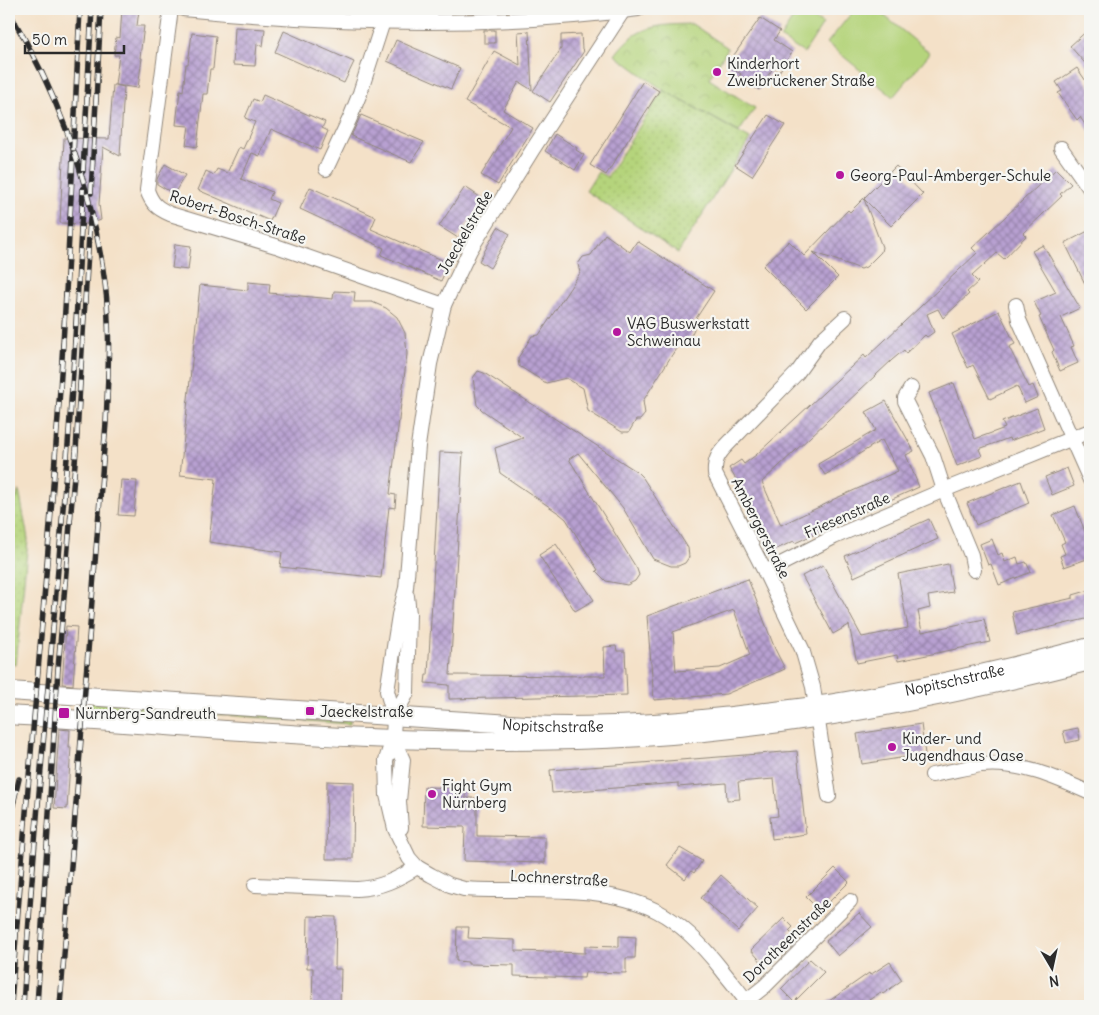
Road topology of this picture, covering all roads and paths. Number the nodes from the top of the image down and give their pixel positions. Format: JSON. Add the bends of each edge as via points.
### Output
{"nodes":[{"id":1,"x":172,"y":9,"type":"edge"},
{"id":2,"x":184,"y":9,"type":"edge"},
{"id":3,"x":387,"y":9,"type":"edge"},
{"id":4,"x":638,"y":9,"type":"edge"},
{"id":5,"x":622,"y":11,"type":"junction"},
{"id":6,"x":382,"y":22,"type":"junction"},
{"id":7,"x":1061,"y":148,"type":"dead end"},
{"id":8,"x":326,"y":169,"type":"dead end"},
{"id":9,"x":1090,"y":188,"type":"edge"},
{"id":10,"x":444,"y":305,"type":"junction"},
{"id":11,"x":1016,"y":305,"type":"dead end"},
{"id":12,"x":845,"y":318,"type":"dead end"},
{"id":13,"x":910,"y":388,"type":"dead end"},
{"id":14,"x":1090,"y":431,"type":"edge"},
{"id":15,"x":1072,"y":439,"type":"junction"},
{"id":16,"x":1090,"y":480,"type":"edge"},
{"id":17,"x":944,"y":490,"type":"junction"},
{"id":18,"x":974,"y":570,"type":"dead end"},
{"id":19,"x":765,"y":572,"type":"junction"},
{"id":20,"x":1090,"y":647,"type":"edge"},
{"id":21,"x":1090,"y":661,"type":"edge"},
{"id":22,"x":9,"y":691,"type":"edge"},
{"id":23,"x":816,"y":712,"type":"junction"},
{"id":24,"x":9,"y":715,"type":"edge"},
{"id":25,"x":394,"y":716,"type":"junction"},
{"id":26,"x":393,"y":739,"type":"junction"},
{"id":27,"x":932,"y":775,"type":"dead end"},
{"id":28,"x":1090,"y":793,"type":"edge"},
{"id":29,"x":830,"y":796,"type":"dead end"},
{"id":30,"x":417,"y":867,"type":"junction"},
{"id":31,"x":255,"y":886,"type":"dead end"},
{"id":32,"x":850,"y":902,"type":"dead end"},
{"id":33,"x":748,"y":1003,"type":"edge"}],
"edges":[{"from":1,"to":10,"type":"street","name":"Robert-Bosch-Straße","via":[[147,190],[151,202],[170,214],[276,246]]},
{"from":2,"to":6,"type":"street"},
{"from":3,"to":6,"type":"street"},
{"from":4,"to":5,"type":"street"},
{"from":5,"to":6,"type":"street","via":[[511,20]]},
{"from":5,"to":10,"type":"street","name":"Jaeckelstraße","via":[[470,250]]},
{"from":6,"to":8,"type":"street","via":[[357,102]]},
{"from":7,"to":9,"type":"street"},
{"from":10,"to":25,"type":"street","name":"Jaeckelstraße","via":[[430,364],[418,446],[406,588],[387,690]]},
{"from":11,"to":15,"type":"street","via":[[1019,320]]},
{"from":12,"to":19,"type":"street","name":"Ambergerstraße","via":[[820,341],[797,373],[727,445],[714,463],[715,474]]},
{"from":13,"to":17,"type":"street","via":[[905,401],[933,456]]},
{"from":14,"to":15,"type":"street","name":"Friesenstraße"},
{"from":15,"to":16,"type":"street"},
{"from":15,"to":17,"type":"street","name":"Friesenstraße"},
{"from":17,"to":18,"type":"street"},
{"from":17,"to":19,"type":"street","name":"Friesenstraße","via":[[834,537]]},
{"from":19,"to":23,"type":"street","name":"Ambergerstraße","via":[[802,649]]},
{"from":20,"to":23,"type":"main road","name":"Nopitschstraße","via":[[855,700]]},
{"from":21,"to":23,"type":"main road","name":"Nopitschstraße","via":[[973,689]]},
{"from":22,"to":25,"type":"main road","name":"Nopitschstraße"},
{"from":23,"to":25,"type":"main road","name":"Nopitschstraße","via":[[584,726]]},
{"from":23,"to":26,"type":"main road","name":"Nopitschstraße","via":[[713,730],[616,738]]},
{"from":23,"to":29,"type":"street","name":"Ambergerstraße"},
{"from":24,"to":26,"type":"main road","name":"Nopitschstraße"},
{"from":25,"to":26,"type":"street","name":"Lochnerstraße"},
{"from":26,"to":30,"type":"street","name":"Lochnerstraße","via":[[403,760],[399,801],[404,848]]},
{"from":27,"to":28,"type":"street","via":[[983,765],[1007,766],[1051,776]]},
{"from":30,"to":31,"type":"street","via":[[400,878],[372,888]]},
{"from":30,"to":33,"type":"street","name":"Lochnerstraße","via":[[464,889],[612,896],[654,910],[684,930],[711,956]]},
{"from":32,"to":33,"type":"street","name":"Dorotheenstraße"}]}
